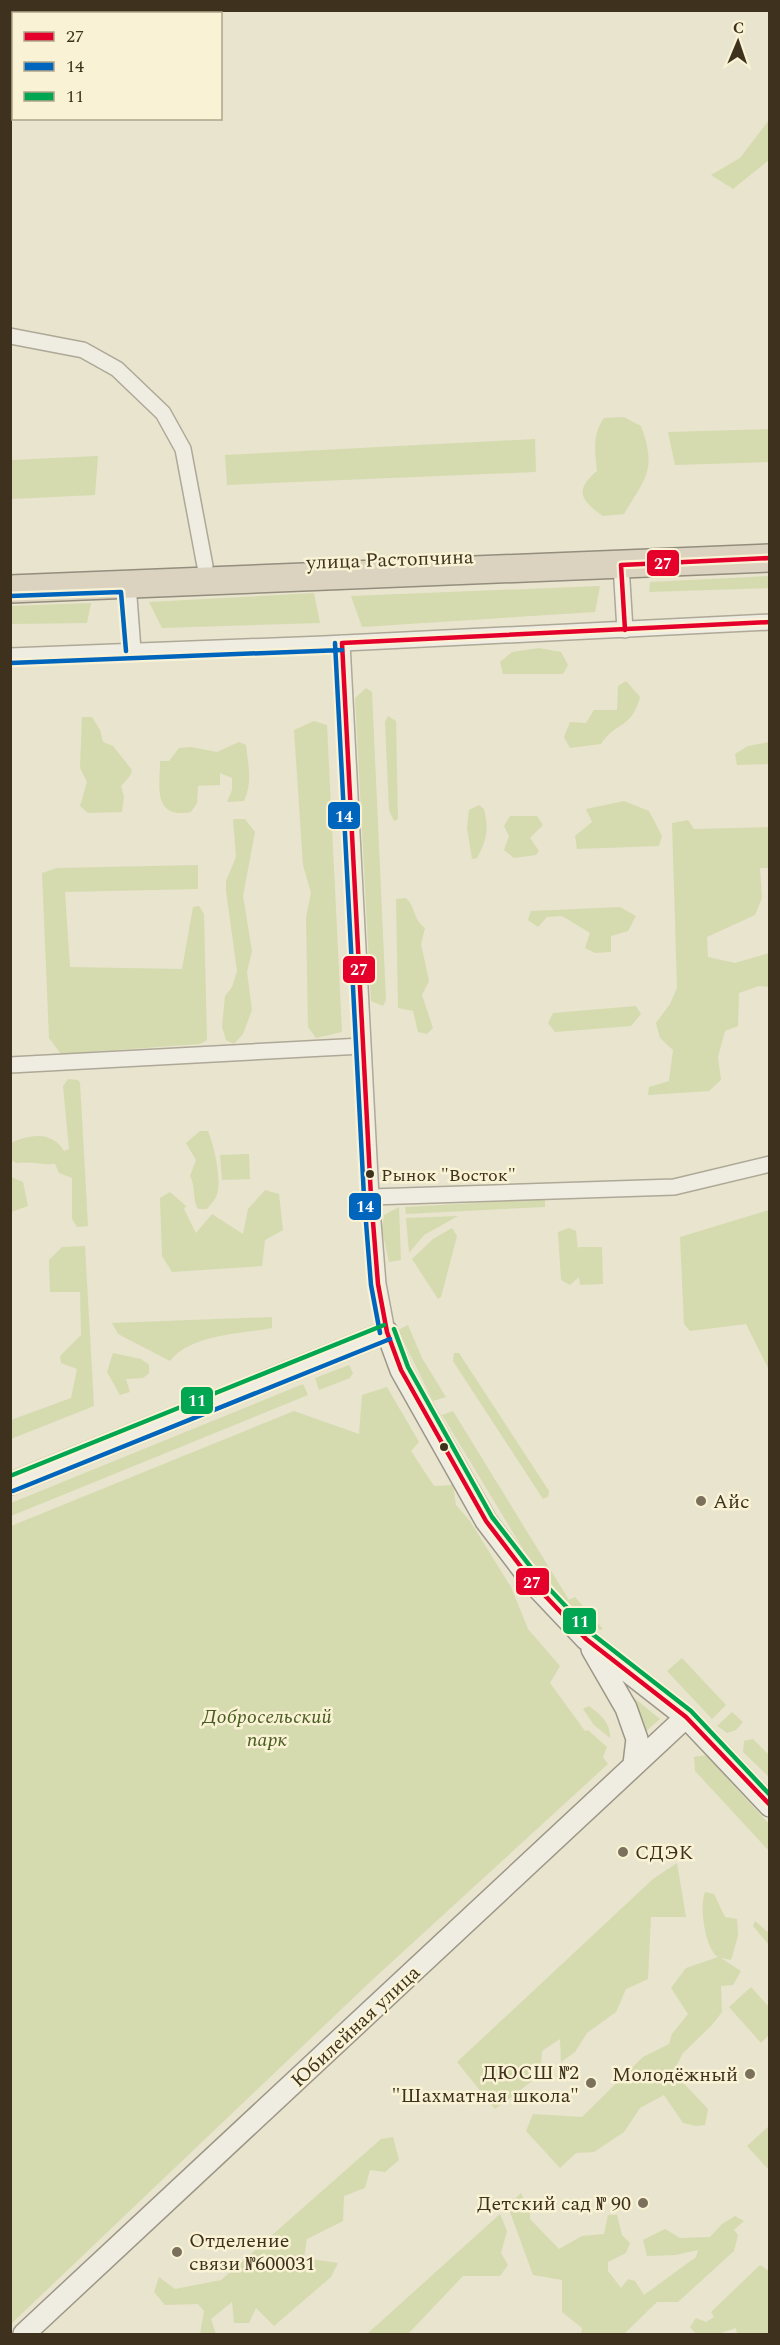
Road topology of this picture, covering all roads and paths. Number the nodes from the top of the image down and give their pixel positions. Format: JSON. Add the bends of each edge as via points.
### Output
{"nodes":[{"id":1,"x":10,"y":336,"type":"edge"},
{"id":2,"x":770,"y":543,"type":"edge"},
{"id":3,"x":770,"y":558,"type":"edge"},
{"id":4,"x":621,"y":565,"type":"junction"},
{"id":5,"x":205,"y":566,"type":"junction"},
{"id":6,"x":10,"y":574,"type":"edge"},
{"id":7,"x":128,"y":584,"type":"junction"},
{"id":8,"x":10,"y":589,"type":"edge"},
{"id":9,"x":770,"y":622,"type":"edge"},
{"id":10,"x":625,"y":630,"type":"junction"},
{"id":11,"x":342,"y":643,"type":"junction"},
{"id":12,"x":133,"y":650,"type":"junction"},
{"id":13,"x":10,"y":656,"type":"edge"},
{"id":14,"x":362,"y":1046,"type":"junction"},
{"id":15,"x":10,"y":1065,"type":"edge"},
{"id":16,"x":770,"y":1164,"type":"edge"},
{"id":17,"x":371,"y":1197,"type":"junction"},
{"id":18,"x":387,"y":1332,"type":"junction"},
{"id":19,"x":10,"y":1484,"type":"edge"},
{"id":20,"x":586,"y":1639,"type":"junction"},
{"id":21,"x":686,"y":1717,"type":"junction"},
{"id":22,"x":634,"y":1764,"type":"junction"},
{"id":23,"x":770,"y":1806,"type":"edge"},
{"id":24,"x":24,"y":2334,"type":"edge"}],
"edges":[{"from":1,"to":5,"type":"street","via":[[82,350],[117,369],[163,413],[183,449]]},
{"from":2,"to":5,"type":"highway","name":"улица Растопчина"},
{"from":3,"to":4,"type":"highway","name":"улица Растопчина"},
{"from":4,"to":7,"type":"highway","name":"улица Растопчина"},
{"from":4,"to":10,"type":"street"},
{"from":5,"to":6,"type":"highway","name":"улица Растопчина"},
{"from":7,"to":8,"type":"highway","name":"улица Растопчина"},
{"from":7,"to":12,"type":"street"},
{"from":9,"to":10,"type":"street"},
{"from":10,"to":11,"type":"street"},
{"from":11,"to":12,"type":"street"},
{"from":11,"to":14,"type":"street"},
{"from":12,"to":13,"type":"street"},
{"from":14,"to":15,"type":"street"},
{"from":14,"to":17,"type":"street"},
{"from":16,"to":17,"type":"street","via":[[674,1186]]},
{"from":17,"to":18,"type":"street","via":[[378,1284]]},
{"from":18,"to":19,"type":"street"},
{"from":18,"to":20,"type":"street","via":[[401,1370],[486,1521],[534,1584]]},
{"from":20,"to":21,"type":"street"},
{"from":20,"to":22,"type":"street","via":[[626,1708],[638,1739]]},
{"from":21,"to":22,"type":"street","name":"Юбилейная улица"},
{"from":21,"to":23,"type":"street"},
{"from":22,"to":24,"type":"street","name":"Юбилейная улица"}]}
